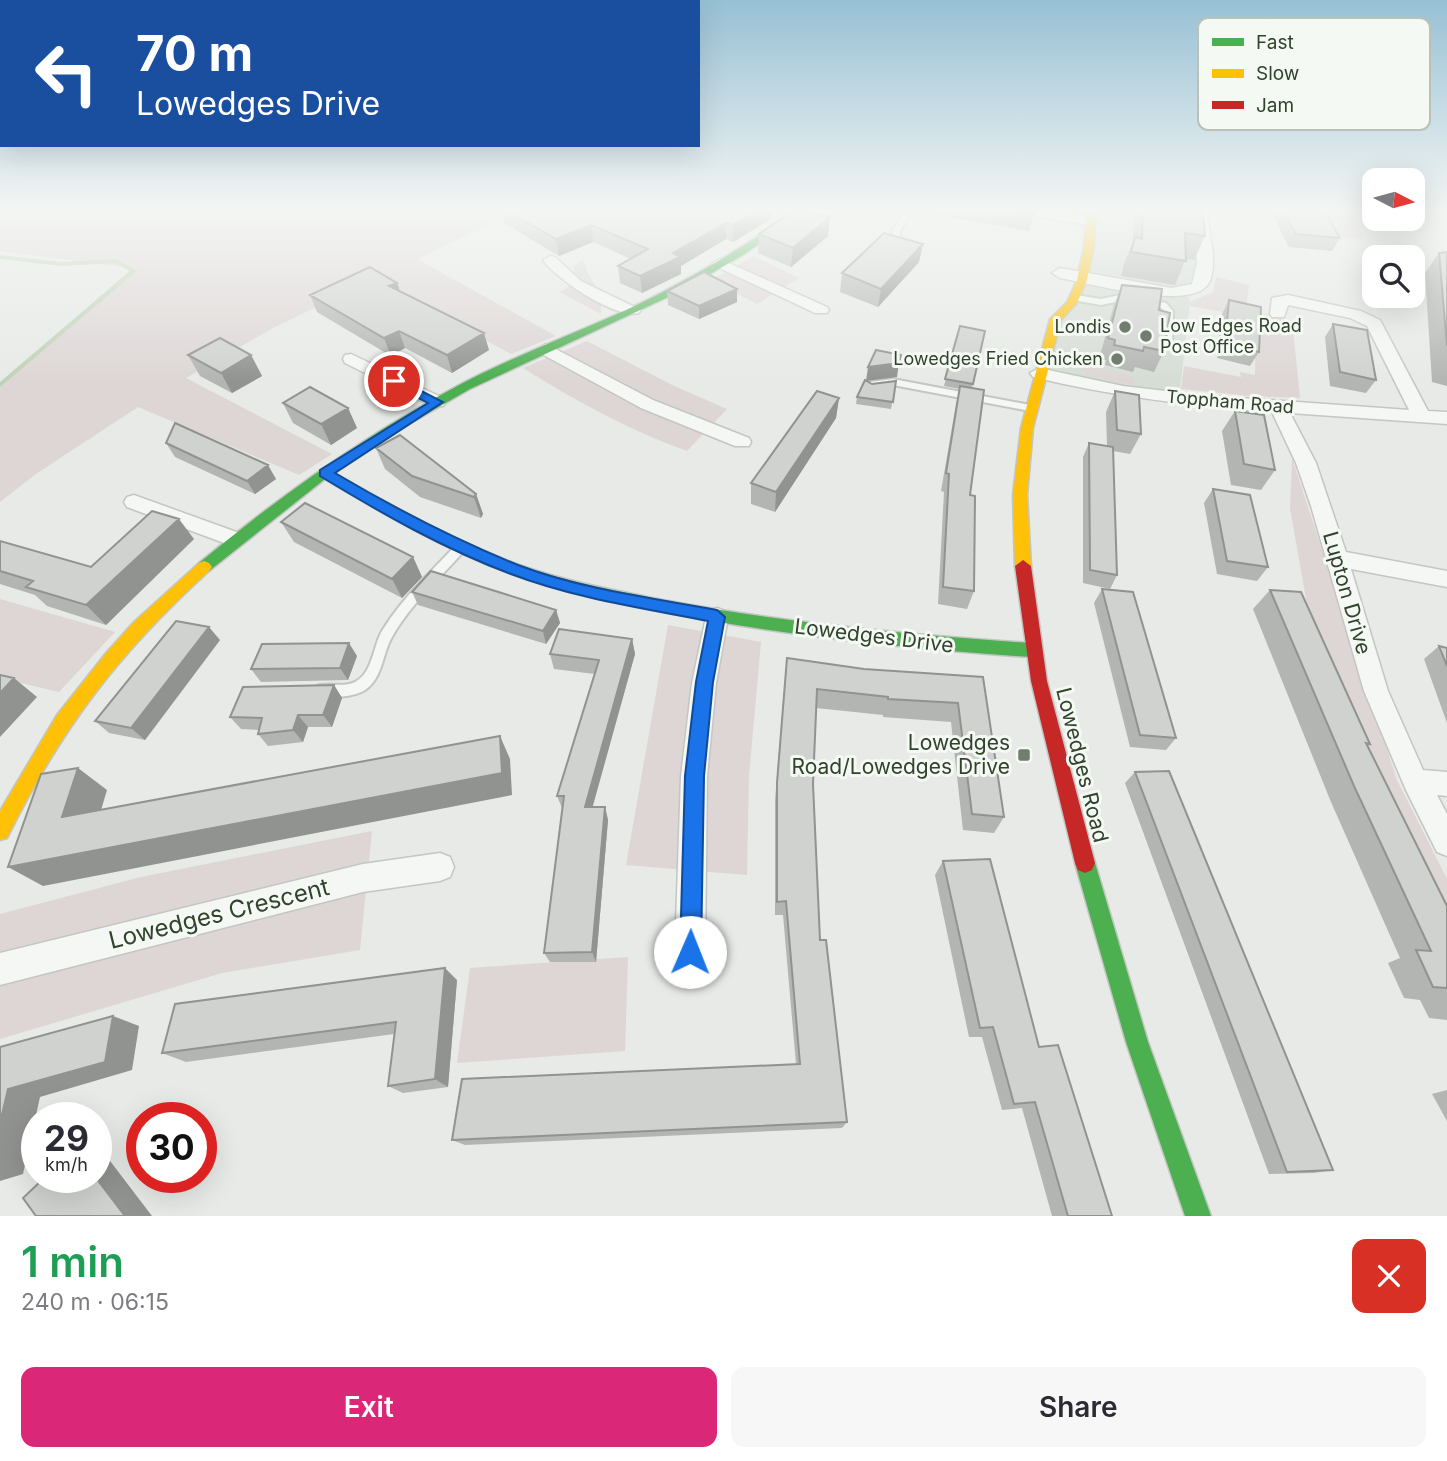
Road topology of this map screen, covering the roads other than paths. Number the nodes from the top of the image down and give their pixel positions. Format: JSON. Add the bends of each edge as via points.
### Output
{"nodes":[{"id":1,"x":556,"y":269,"type":"edge"},
{"id":2,"x":709,"y":269,"type":"edge"},
{"id":3,"x":732,"y":269,"type":"edge"},
{"id":4,"x":1061,"y":269,"type":"edge"},
{"id":5,"x":1083,"y":269,"type":"edge"},
{"id":6,"x":1203,"y":269,"type":"edge"},
{"id":7,"x":1060,"y":273,"type":"junction"},
{"id":8,"x":1082,"y":277,"type":"junction"},
{"id":9,"x":1076,"y":298,"type":"junction"},
{"id":10,"x":633,"y":310,"type":"junction"},
{"id":11,"x":821,"y":310,"type":"dead end"},
{"id":12,"x":1059,"y":312,"type":"junction"},
{"id":13,"x":1278,"y":314,"type":"dead end"},
{"id":14,"x":1168,"y":342,"type":"edge"},
{"id":15,"x":546,"y":349,"type":"junction"},
{"id":16,"x":351,"y":359,"type":"dead end"},
{"id":17,"x":1039,"y":373,"type":"junction"},
{"id":18,"x":870,"y":385,"type":"edge"},
{"id":19,"x":437,"y":402,"type":"junction"},
{"id":20,"x":1278,"y":406,"type":"junction"},
{"id":21,"x":1030,"y":408,"type":"junction"},
{"id":22,"x":1422,"y":417,"type":"junction"},
{"id":23,"x":1447,"y":418,"type":"edge"},
{"id":24,"x":742,"y":442,"type":"dead end"},
{"id":25,"x":325,"y":473,"type":"junction"},
{"id":26,"x":134,"y":502,"type":"dead end"},
{"id":27,"x":235,"y":539,"type":"junction"},
{"id":28,"x":461,"y":547,"type":"junction"},
{"id":29,"x":1338,"y":559,"type":"junction"},
{"id":30,"x":1447,"y":579,"type":"edge"},
{"id":31,"x":717,"y":617,"type":"junction"},
{"id":32,"x":1031,"y":650,"type":"junction"},
{"id":33,"x":302,"y":690,"type":"edge"},
{"id":34,"x":1415,"y":780,"type":"junction"},
{"id":35,"x":1447,"y":784,"type":"edge"},
{"id":36,"x":3,"y":819,"type":"edge"},
{"id":37,"x":1447,"y":842,"type":"edge"},
{"id":38,"x":440,"y":867,"type":"dead end"},
{"id":39,"x":690,"y":952,"type":"dead end"},
{"id":40,"x":0,"y":970,"type":"edge"},
{"id":41,"x":1198,"y":1216,"type":"edge"}],
"edges":[{"from":1,"to":10,"type":"street"},
{"from":2,"to":10,"type":"street"},
{"from":3,"to":11,"type":"street"},
{"from":4,"to":7,"type":"street","name":"Lowedges Road"},
{"from":5,"to":8,"type":"street"},
{"from":6,"to":8,"type":"street","via":[[1198,287],[1187,292]]},
{"from":7,"to":8,"type":"street"},
{"from":7,"to":12,"type":"street","name":"Lowedges Road","via":[[1055,301]]},
{"from":8,"to":9,"type":"street"},
{"from":9,"to":12,"type":"street"},
{"from":9,"to":14,"type":"lane","via":[[1101,302],[1120,298],[1163,305],[1169,311]]},
{"from":10,"to":15,"type":"street"},
{"from":12,"to":17,"type":"street","name":"Lowedges Road"},
{"from":13,"to":22,"type":"street","via":[[1278,301],[1287,300],[1355,314],[1374,323]]},
{"from":15,"to":19,"type":"street"},
{"from":15,"to":24,"type":"street","via":[[647,404]]},
{"from":16,"to":19,"type":"street"},
{"from":17,"to":20,"type":"street","name":"Toppham Road","via":[[1157,396]]},
{"from":17,"to":21,"type":"street","name":"Lowedges Road"},
{"from":18,"to":21,"type":"lane","via":[[893,382]]},
{"from":19,"to":25,"type":"street"},
{"from":20,"to":22,"type":"street","name":"Toppham Road"},
{"from":20,"to":29,"type":"street","name":"Lupton Drive","via":[[1306,463]]},
{"from":21,"to":32,"type":"street","name":"Lowedges Road","via":[[1020,556]]},
{"from":22,"to":23,"type":"street","name":"Toppham Road"},
{"from":25,"to":27,"type":"street"},
{"from":25,"to":28,"type":"street","name":"Lowedges Drive","via":[[398,517]]},
{"from":26,"to":27,"type":"street"},
{"from":27,"to":36,"type":"street","via":[[172,594],[86,687]]},
{"from":28,"to":31,"type":"street","name":"Lowedges Drive","via":[[515,570]]},
{"from":28,"to":33,"type":"lane","via":[[400,615],[384,638],[379,659],[364,684],[353,689]]},
{"from":29,"to":30,"type":"street"},
{"from":29,"to":34,"type":"street","name":"Lupton Drive","via":[[1376,691]]},
{"from":31,"to":32,"type":"street","name":"Lowedges Drive","via":[[889,639]]},
{"from":31,"to":39,"type":"street","via":[[704,682],[694,776]]},
{"from":32,"to":41,"type":"street","name":"Lowedges Road","via":[[1125,1007]]},
{"from":34,"to":35,"type":"street"},
{"from":34,"to":37,"type":"street","name":"Lupton Drive"},
{"from":38,"to":40,"type":"street","name":"Lowedges Crescent","via":[[363,878]]}]}
